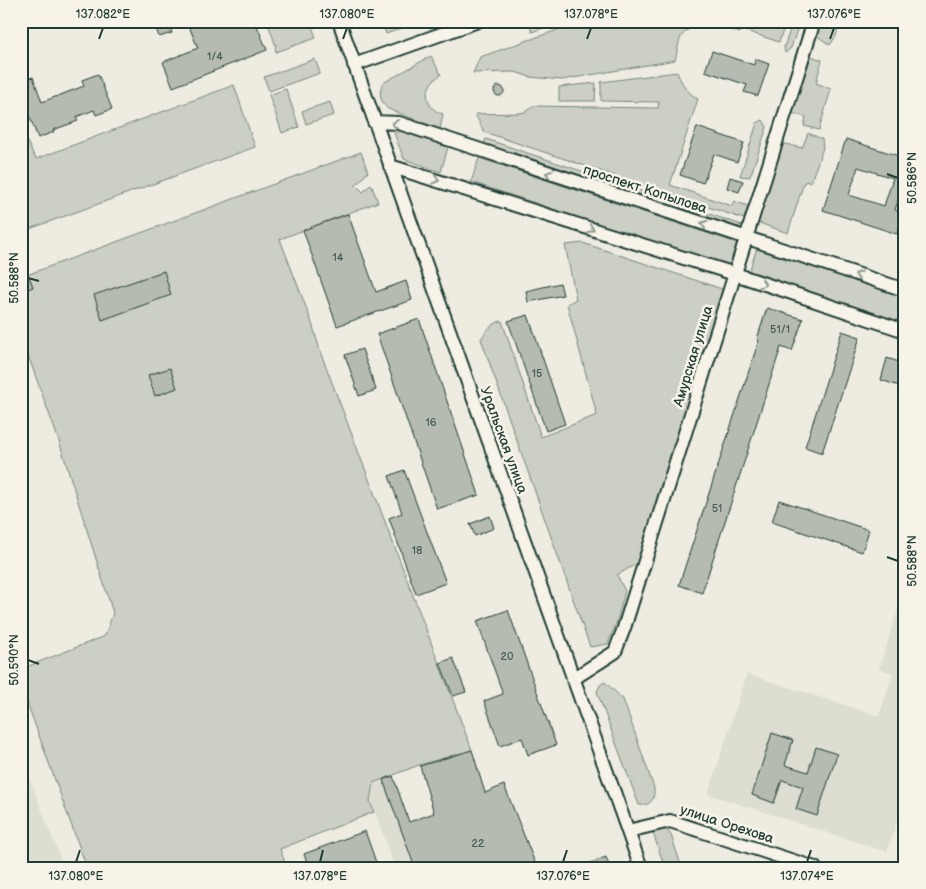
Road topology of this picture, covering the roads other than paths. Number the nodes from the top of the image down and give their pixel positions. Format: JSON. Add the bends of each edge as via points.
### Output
{"nodes":[{"id":1,"x":339,"y":21,"type":"edge"},
{"id":2,"x":478,"y":21,"type":"edge"},
{"id":3,"x":814,"y":21,"type":"edge"},
{"id":4,"x":354,"y":65,"type":"junction"},
{"id":5,"x":374,"y":122,"type":"junction"},
{"id":6,"x":390,"y":166,"type":"junction"},
{"id":7,"x":746,"y":238,"type":"junction"},
{"id":8,"x":735,"y":274,"type":"junction"},
{"id":9,"x":905,"y":290,"type":"edge"},
{"id":10,"x":905,"y":331,"type":"edge"},
{"id":11,"x":573,"y":679,"type":"junction"},
{"id":12,"x":628,"y":831,"type":"junction"},
{"id":13,"x":641,"y":868,"type":"edge"},
{"id":14,"x":815,"y":868,"type":"edge"}],
"edges":[{"from":1,"to":4,"type":"street","name":"Уральская улица"},
{"from":2,"to":4,"type":"street"},
{"from":3,"to":7,"type":"street","name":"Амурская улица"},
{"from":4,"to":5,"type":"street","name":"Уральская улица"},
{"from":5,"to":6,"type":"street","name":"Уральская улица"},
{"from":7,"to":5,"type":"street","name":"проспект Копылова","one_way":true,"via":[[399,123]]},
{"from":6,"to":8,"type":"street","one_way":true},
{"from":6,"to":11,"type":"street","name":"Уральская улица"},
{"from":7,"to":8,"type":"street","name":"Амурская улица"},
{"from":9,"to":7,"type":"street","name":"проспект Копылова","one_way":true},
{"from":8,"to":10,"type":"street","one_way":true},
{"from":8,"to":11,"type":"street","name":"Амурская улица","via":[[615,652]]},
{"from":11,"to":12,"type":"street","name":"Уральская улица"},
{"from":12,"to":13,"type":"street","name":"Уральская улица"},
{"from":12,"to":14,"type":"street","name":"улица Орехова","via":[[670,821]]}]}
